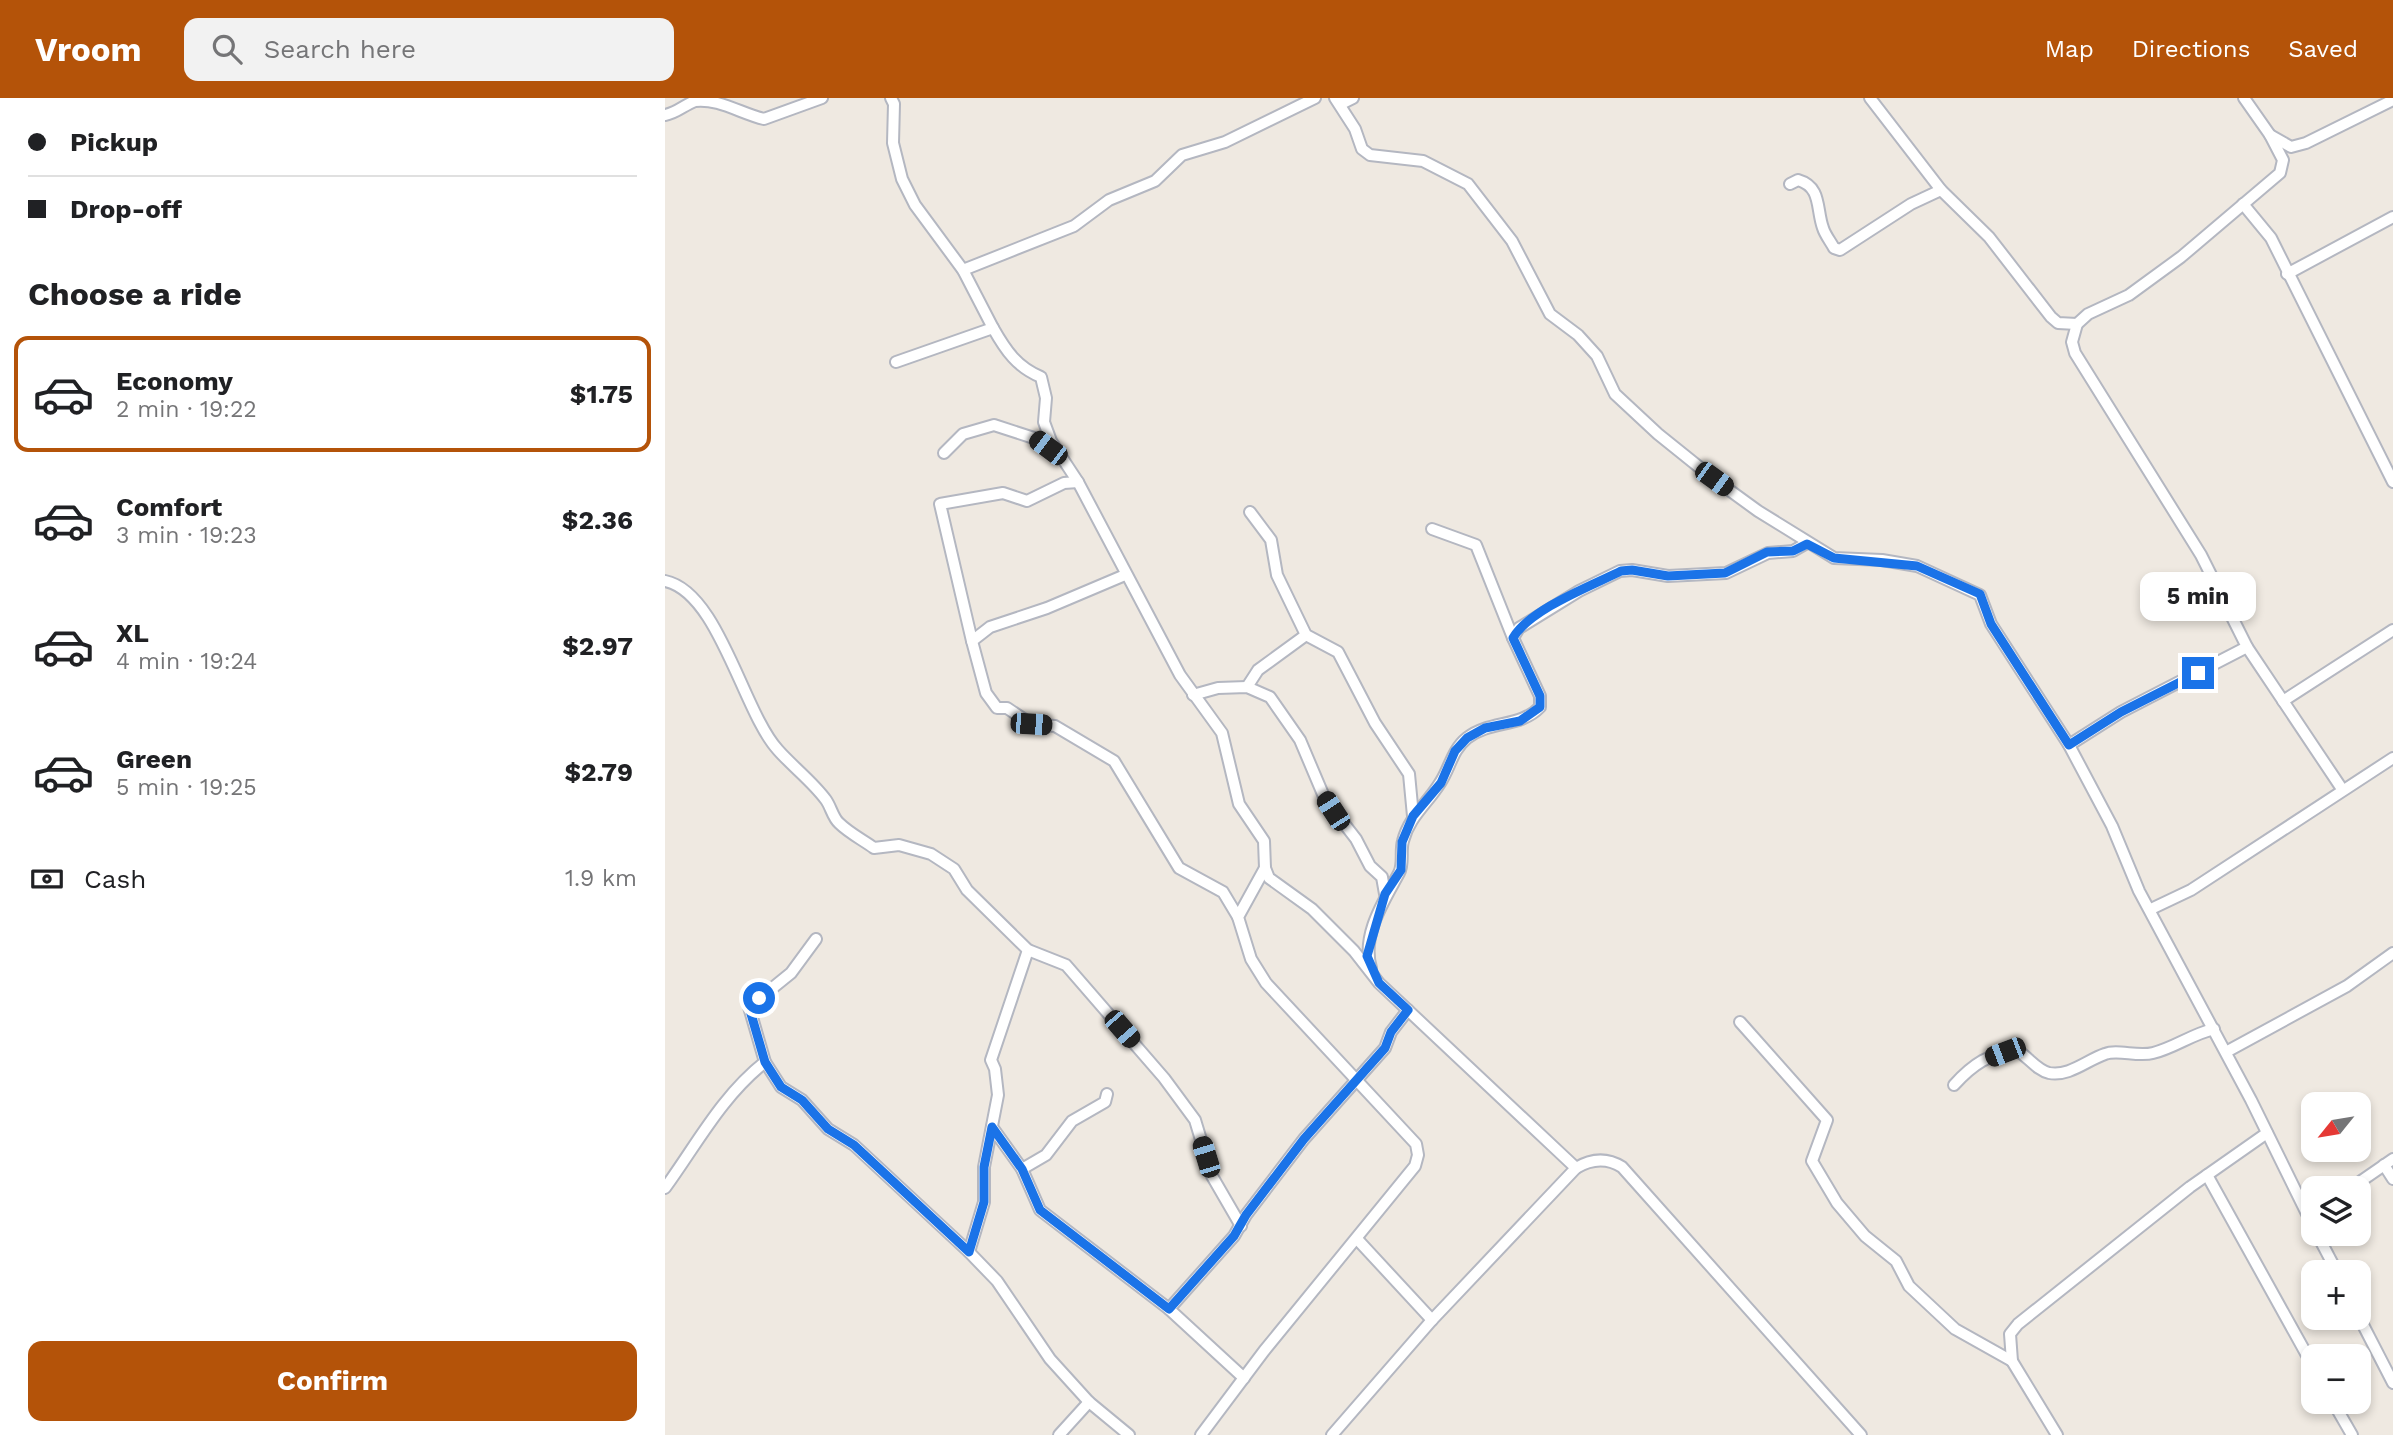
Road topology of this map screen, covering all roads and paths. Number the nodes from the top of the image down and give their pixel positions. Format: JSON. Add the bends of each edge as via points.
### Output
{"nodes":[{"id":1,"x":823,"y":98,"type":"edge"},
{"id":2,"x":891,"y":98,"type":"edge"},
{"id":3,"x":1287,"y":98,"type":"edge"},
{"id":4,"x":1315,"y":98,"type":"edge"},
{"id":5,"x":1336,"y":98,"type":"edge"},
{"id":6,"x":1353,"y":98,"type":"edge"},
{"id":7,"x":1870,"y":98,"type":"edge"},
{"id":8,"x":2244,"y":98,"type":"edge"},
{"id":9,"x":2393,"y":100,"type":"edge"},
{"id":10,"x":1295,"y":107,"type":"junction"},
{"id":11,"x":665,"y":115,"type":"edge"},
{"id":12,"x":2270,"y":135,"type":"junction"},
{"id":13,"x":1790,"y":184,"type":"dead end"},
{"id":14,"x":1941,"y":190,"type":"junction"},
{"id":15,"x":2243,"y":204,"type":"junction"},
{"id":16,"x":2393,"y":217,"type":"edge"},
{"id":17,"x":963,"y":270,"type":"junction"},
{"id":18,"x":2287,"y":274,"type":"junction"},
{"id":19,"x":2077,"y":324,"type":"junction"},
{"id":20,"x":993,"y":328,"type":"junction"},
{"id":21,"x":896,"y":362,"type":"dead end"},
{"id":22,"x":944,"y":453,"type":"dead end"},
{"id":23,"x":1060,"y":457,"type":"junction"},
{"id":24,"x":1078,"y":482,"type":"junction"},
{"id":25,"x":2393,"y":482,"type":"edge"},
{"id":26,"x":1249,"y":512,"type":"dead end"},
{"id":27,"x":1432,"y":529,"type":"dead end"},
{"id":28,"x":1807,"y":544,"type":"junction"},
{"id":29,"x":1125,"y":575,"type":"junction"},
{"id":30,"x":665,"y":581,"type":"edge"},
{"id":31,"x":2393,"y":630,"type":"edge"},
{"id":32,"x":1306,"y":635,"type":"junction"},
{"id":33,"x":1513,"y":638,"type":"junction"},
{"id":34,"x":972,"y":641,"type":"junction"},
{"id":35,"x":2247,"y":647,"type":"junction"},
{"id":36,"x":1247,"y":687,"type":"junction"},
{"id":37,"x":1193,"y":695,"type":"junction"},
{"id":38,"x":2283,"y":701,"type":"junction"},
{"id":39,"x":2069,"y":745,"type":"junction"},
{"id":40,"x":2393,"y":758,"type":"edge"},
{"id":41,"x":2342,"y":789,"type":"junction"},
{"id":42,"x":1413,"y":816,"type":"junction"},
{"id":43,"x":1265,"y":868,"type":"junction"},
{"id":44,"x":1385,"y":894,"type":"junction"},
{"id":45,"x":2151,"y":909,"type":"junction"},
{"id":46,"x":1238,"y":917,"type":"junction"},
{"id":47,"x":816,"y":939,"type":"dead end"},
{"id":48,"x":1028,"y":950,"type":"junction"},
{"id":49,"x":2393,"y":953,"type":"edge"},
{"id":50,"x":1372,"y":973,"type":"junction"},
{"id":51,"x":1408,"y":1010,"type":"junction"},
{"id":52,"x":1740,"y":1022,"type":"dead end"},
{"id":53,"x":2214,"y":1029,"type":"junction"},
{"id":54,"x":2226,"y":1052,"type":"junction"},
{"id":55,"x":765,"y":1062,"type":"junction"},
{"id":56,"x":1356,"y":1078,"type":"junction"},
{"id":57,"x":1954,"y":1085,"type":"dead end"},
{"id":58,"x":1107,"y":1094,"type":"dead end"},
{"id":59,"x":992,"y":1127,"type":"junction"},
{"id":60,"x":2267,"y":1133,"type":"junction"},
{"id":61,"x":2388,"y":1162,"type":"edge"},
{"id":62,"x":1576,"y":1168,"type":"junction"},
{"id":63,"x":1022,"y":1169,"type":"junction"},
{"id":64,"x":2207,"y":1175,"type":"junction"},
{"id":65,"x":2368,"y":1176,"type":"edge"},
{"id":66,"x":2393,"y":1179,"type":"edge"},
{"id":67,"x":665,"y":1188,"type":"edge"},
{"id":68,"x":2301,"y":1198,"type":"edge"},
{"id":69,"x":1241,"y":1226,"type":"junction"},
{"id":70,"x":1357,"y":1239,"type":"junction"},
{"id":71,"x":969,"y":1252,"type":"junction"},
{"id":72,"x":1169,"y":1309,"type":"junction"},
{"id":73,"x":1432,"y":1320,"type":"junction"},
{"id":74,"x":2366,"y":1330,"type":"edge"},
{"id":75,"x":2301,"y":1344,"type":"edge"},
{"id":76,"x":2012,"y":1361,"type":"junction"},
{"id":77,"x":1244,"y":1378,"type":"junction"},
{"id":78,"x":2393,"y":1383,"type":"edge"},
{"id":79,"x":1089,"y":1402,"type":"junction"},
{"id":80,"x":2340,"y":1414,"type":"edge"},
{"id":81,"x":1059,"y":1435,"type":"edge"},
{"id":82,"x":1129,"y":1435,"type":"edge"},
{"id":83,"x":1201,"y":1435,"type":"edge"},
{"id":84,"x":1332,"y":1435,"type":"edge"},
{"id":85,"x":1861,"y":1435,"type":"edge"},
{"id":86,"x":2057,"y":1435,"type":"edge"},
{"id":87,"x":2352,"y":1435,"type":"edge"}],
"edges":[{"from":1,"to":11,"type":"street","via":[[764,118],[718,101],[695,102]]},
{"from":2,"to":17,"type":"street","via":[[893,143],[902,179],[915,205]]},
{"from":3,"to":10,"type":"street"},
{"from":4,"to":10,"type":"street"},
{"from":5,"to":6,"type":"street","via":[[1345,102]]},
{"from":5,"to":28,"type":"street","via":[[1362,149],[1370,155],[1423,161],[1468,184],[1512,241],[1550,314],[1597,356],[1615,394],[1714,479]]},
{"from":7,"to":14,"type":"street"},
{"from":8,"to":12,"type":"street"},
{"from":9,"to":12,"type":"street","via":[[2306,143],[2291,147]]},
{"from":10,"to":17,"type":"street","via":[[1225,142],[1182,155],[1155,181],[1109,200],[1074,226]]},
{"from":12,"to":15,"type":"street","via":[[2283,160],[2280,173]]},
{"from":13,"to":14,"type":"street","via":[[1798,180],[1813,189],[1823,229],[1840,250]]},
{"from":14,"to":19,"type":"street","via":[[1989,237],[2058,324]]},
{"from":15,"to":18,"type":"street","via":[[2271,238]]},
{"from":15,"to":19,"type":"street","via":[[2129,295]]},
{"from":16,"to":18,"type":"street"},
{"from":17,"to":20,"type":"street"},
{"from":18,"to":25,"type":"street"},
{"from":19,"to":35,"type":"street","via":[[2072,342],[2075,354],[2201,555]]},
{"from":20,"to":21,"type":"street"},
{"from":20,"to":23,"type":"street","via":[[1005,351],[1023,369],[1041,377],[1046,398],[1044,422]]},
{"from":22,"to":23,"type":"street","via":[[963,434],[994,425],[1037,439]]},
{"from":23,"to":24,"type":"street"},
{"from":24,"to":29,"type":"street"},
{"from":24,"to":34,"type":"street","via":[[1064,483],[1027,501],[1003,493],[940,504]]},
{"from":26,"to":32,"type":"street","via":[[1271,540],[1277,575]]},
{"from":27,"to":33,"type":"street","via":[[1476,545]]},
{"from":28,"to":33,"type":"street","via":[[1793,551],[1767,552],[1725,573],[1668,576],[1621,571],[1537,616]]},
{"from":28,"to":39,"type":"street","via":[[1834,558],[1917,566],[1980,594],[1991,624]]},
{"from":29,"to":34,"type":"street","via":[[991,627]]},
{"from":29,"to":37,"type":"street"},
{"from":30,"to":48,"type":"street","via":[[682,589],[706,616],[765,731],[778,751],[826,800],[837,822],[874,848],[899,845],[931,854],[954,869],[967,890]]},
{"from":31,"to":38,"type":"street"},
{"from":32,"to":36,"type":"street","via":[[1258,670]]},
{"from":32,"to":42,"type":"street","via":[[1338,652],[1375,723],[1409,774]]},
{"from":33,"to":42,"type":"street","via":[[1540,696],[1540,707],[1520,721],[1485,728],[1467,738],[1455,751],[1441,783]]},
{"from":34,"to":46,"type":"street","via":[[986,693],[997,708],[1007,708],[1031,724],[1055,726],[1114,761],[1179,868],[1223,892]]},
{"from":35,"to":38,"type":"street"},
{"from":35,"to":39,"type":"street","via":[[2121,712]]},
{"from":36,"to":37,"type":"street"},
{"from":36,"to":44,"type":"street","via":[[1270,697],[1300,740],[1325,799],[1382,877]]},
{"from":37,"to":43,"type":"street","via":[[1222,733],[1239,804],[1264,841]]},
{"from":38,"to":41,"type":"street"},
{"from":39,"to":45,"type":"street"},
{"from":40,"to":41,"type":"street"},
{"from":41,"to":45,"type":"street","via":[[2191,890]]},
{"from":42,"to":44,"type":"street","via":[[1402,842],[1401,870]]},
{"from":43,"to":46,"type":"street"},
{"from":43,"to":50,"type":"street","via":[[1276,886],[1312,909]]},
{"from":44,"to":50,"type":"street","via":[[1367,956]]},
{"from":45,"to":53,"type":"street"},
{"from":46,"to":56,"type":"street","via":[[1251,959],[1266,983]]},
{"from":47,"to":55,"type":"street","via":[[791,973],[749,1007]]},
{"from":48,"to":59,"type":"street","via":[[991,1060],[998,1095]]},
{"from":48,"to":69,"type":"street","via":[[1066,965],[1164,1078],[1195,1119],[1212,1176]]},
{"from":49,"to":54,"type":"street","via":[[2347,986]]},
{"from":50,"to":51,"type":"street"},
{"from":51,"to":56,"type":"street","via":[[1385,1048]]},
{"from":51,"to":62,"type":"street"},
{"from":52,"to":76,"type":"street","via":[[1827,1121],[1812,1161],[1837,1203],[1865,1236],[1896,1261],[1909,1286],[1955,1329]]},
{"from":53,"to":54,"type":"street"},
{"from":53,"to":57,"type":"street","via":[[2155,1053],[2109,1052],[2053,1074],[2041,1071],[2018,1051],[2005,1052],[1974,1063]]},
{"from":54,"to":60,"type":"street"},
{"from":55,"to":67,"type":"street","via":[[711,1119]]},
{"from":55,"to":71,"type":"street","via":[[781,1087],[802,1100],[828,1129],[854,1145]]},
{"from":56,"to":69,"type":"street","via":[[1296,1149]]},
{"from":56,"to":70,"type":"street","via":[[1416,1144],[1418,1155],[1415,1166]]},
{"from":58,"to":63,"type":"street","via":[[1105,1102],[1072,1121],[1046,1155]]},
{"from":59,"to":63,"type":"street"},
{"from":59,"to":71,"type":"street","via":[[984,1167],[984,1202]]},
{"from":60,"to":64,"type":"street"},
{"from":60,"to":68,"type":"street"},
{"from":61,"to":65,"type":"street"},
{"from":61,"to":66,"type":"street"},
{"from":62,"to":73,"type":"street"},
{"from":62,"to":85,"type":"street","via":[[1595,1160],[1622,1167]]},
{"from":63,"to":72,"type":"street","via":[[1040,1210]]},
{"from":64,"to":75,"type":"street"},
{"from":64,"to":76,"type":"street","via":[[2018,1324],[2010,1334]]},
{"from":69,"to":72,"type":"street"},
{"from":70,"to":73,"type":"street"},
{"from":70,"to":77,"type":"street"},
{"from":71,"to":79,"type":"street","via":[[997,1281],[1050,1359]]},
{"from":72,"to":77,"type":"street"},
{"from":73,"to":84,"type":"street"},
{"from":74,"to":78,"type":"street"},
{"from":76,"to":86,"type":"street"},
{"from":77,"to":83,"type":"street"},
{"from":79,"to":81,"type":"street"},
{"from":79,"to":82,"type":"street"},
{"from":80,"to":87,"type":"street"}]}
